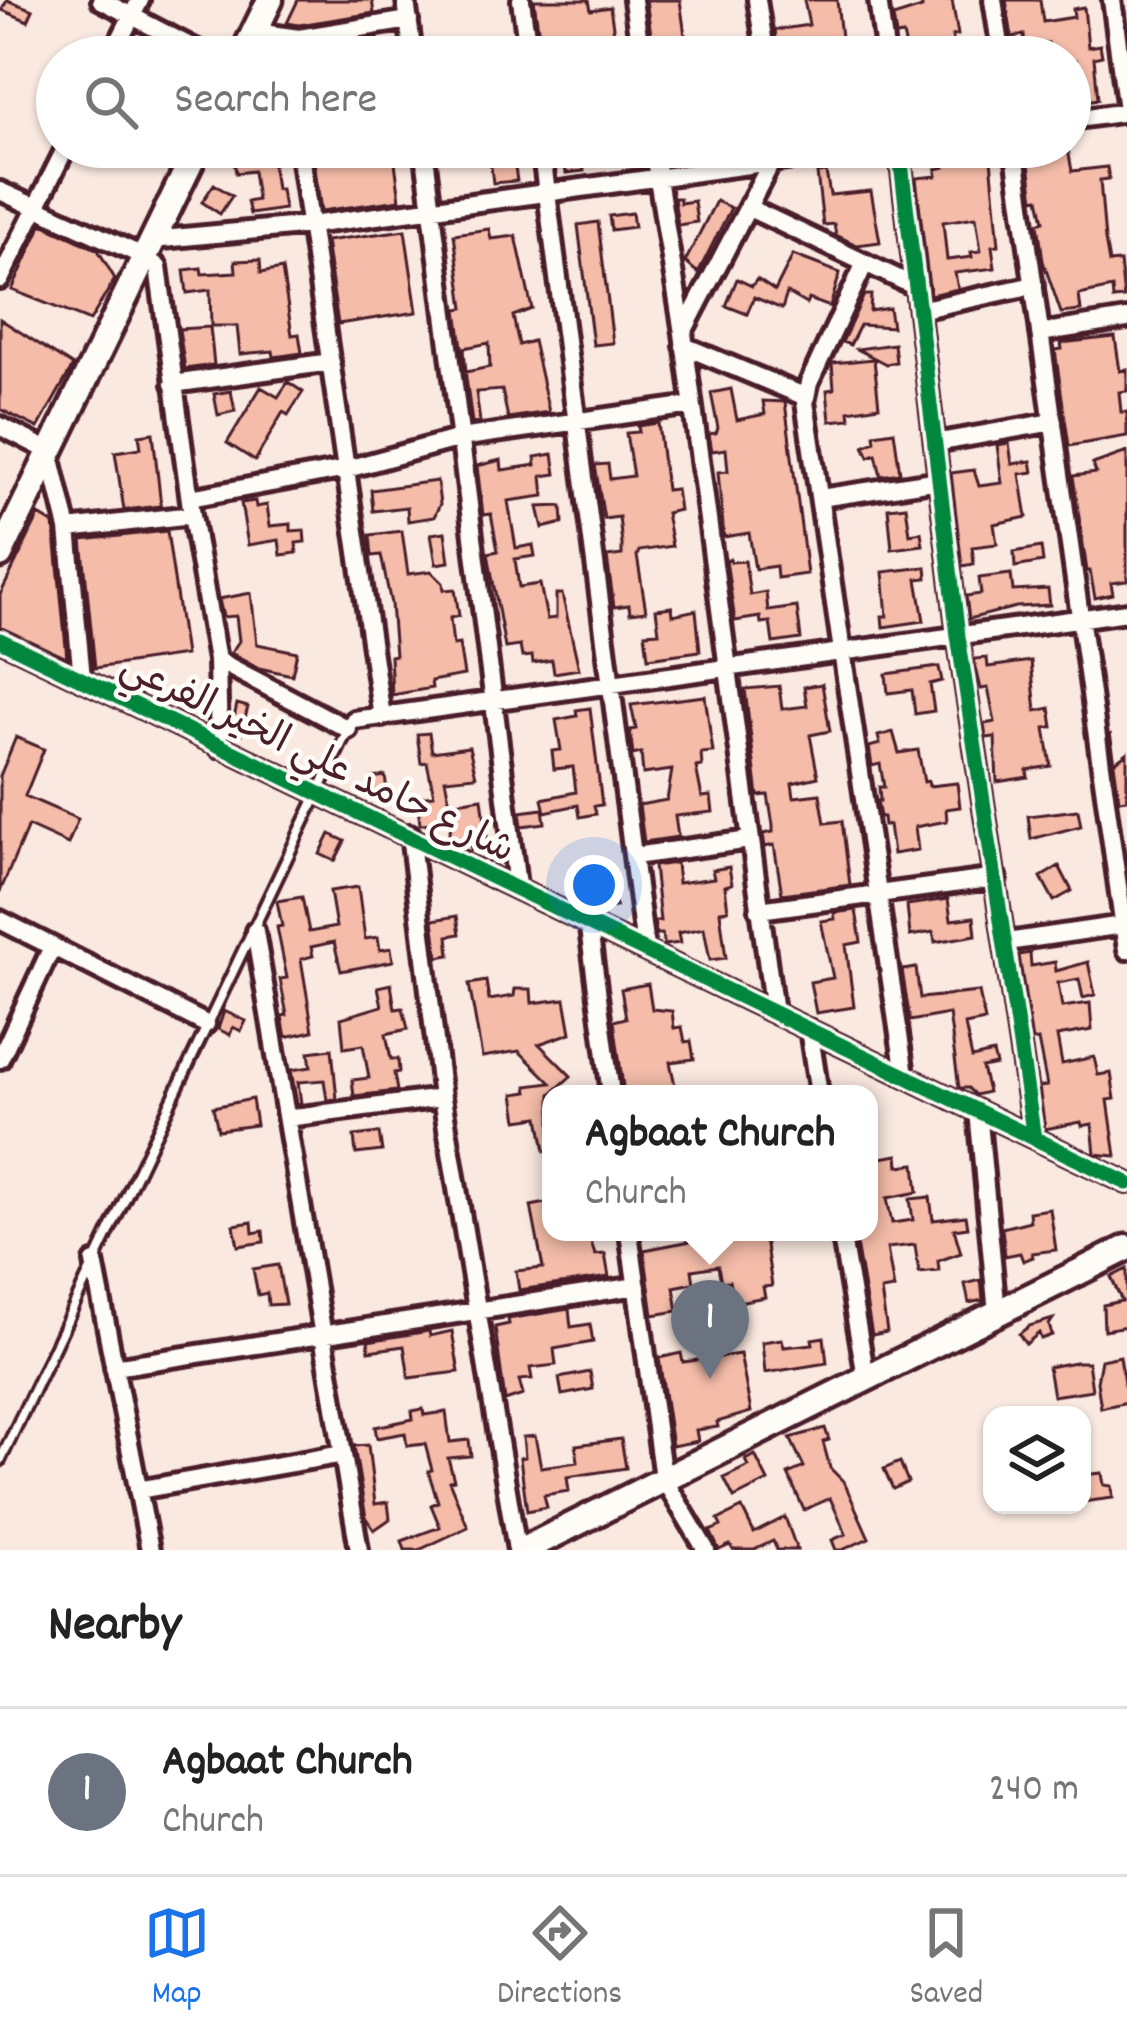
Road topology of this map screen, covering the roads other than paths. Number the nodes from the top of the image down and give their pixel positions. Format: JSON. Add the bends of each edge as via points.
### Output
{"nodes":[{"id":1,"x":101,"y":0,"type":"edge"},
{"id":2,"x":270,"y":0,"type":"edge"},
{"id":3,"x":406,"y":0,"type":"edge"},
{"id":4,"x":521,"y":0,"type":"edge"},
{"id":5,"x":633,"y":0,"type":"edge"},
{"id":6,"x":757,"y":0,"type":"edge"},
{"id":7,"x":878,"y":0,"type":"edge"},
{"id":8,"x":994,"y":0,"type":"edge"},
{"id":9,"x":1112,"y":0,"type":"edge"},
{"id":10,"x":136,"y":8,"type":"edge"},
{"id":11,"x":409,"y":20,"type":"junction"},
{"id":12,"x":255,"y":32,"type":"junction"},
{"id":13,"x":122,"y":36,"type":"edge"},
{"id":14,"x":179,"y":36,"type":"edge"},
{"id":15,"x":253,"y":36,"type":"edge"},
{"id":16,"x":284,"y":36,"type":"edge"},
{"id":17,"x":311,"y":36,"type":"edge"},
{"id":18,"x":411,"y":36,"type":"edge"},
{"id":19,"x":526,"y":36,"type":"edge"},
{"id":20,"x":638,"y":36,"type":"edge"},
{"id":21,"x":763,"y":36,"type":"edge"},
{"id":22,"x":883,"y":36,"type":"edge"},
{"id":23,"x":998,"y":36,"type":"edge"},
{"id":24,"x":1127,"y":111,"type":"edge"},
{"id":25,"x":1091,"y":117,"type":"edge"},
{"id":26,"x":55,"y":168,"type":"edge"},
{"id":27,"x":188,"y":168,"type":"edge"},
{"id":28,"x":302,"y":168,"type":"edge"},
{"id":29,"x":427,"y":168,"type":"edge"},
{"id":30,"x":544,"y":168,"type":"edge"},
{"id":31,"x":656,"y":168,"type":"edge"},
{"id":32,"x":711,"y":168,"type":"edge"},
{"id":33,"x":771,"y":168,"type":"edge"},
{"id":34,"x":902,"y":168,"type":"edge"},
{"id":35,"x":1017,"y":168,"type":"edge"},
{"id":36,"x":657,"y":177,"type":"junction"},
{"id":37,"x":0,"y":190,"type":"edge"},
{"id":38,"x":547,"y":193,"type":"junction"},
{"id":39,"x":35,"y":208,"type":"junction"},
{"id":40,"x":432,"y":208,"type":"junction"},
{"id":41,"x":749,"y":208,"type":"junction"},
{"id":42,"x":311,"y":225,"type":"junction"},
{"id":43,"x":148,"y":248,"type":"junction"},
{"id":44,"x":865,"y":263,"type":"junction"},
{"id":45,"x":0,"y":280,"type":"edge"},
{"id":46,"x":1034,"y":285,"type":"junction"},
{"id":47,"x":918,"y":288,"type":"junction"},
{"id":48,"x":919,"y":310,"type":"junction"},
{"id":49,"x":1127,"y":319,"type":"edge"},
{"id":50,"x":1040,"y":333,"type":"junction"},
{"id":51,"x":684,"y":340,"type":"junction"},
{"id":52,"x":331,"y":362,"type":"junction"},
{"id":53,"x":173,"y":384,"type":"junction"},
{"id":54,"x":806,"y":397,"type":"junction"},
{"id":55,"x":692,"y":405,"type":"junction"},
{"id":56,"x":577,"y":421,"type":"junction"},
{"id":57,"x":1053,"y":422,"type":"junction"},
{"id":58,"x":0,"y":426,"type":"edge"},
{"id":59,"x":460,"y":438,"type":"junction"},
{"id":60,"x":935,"y":443,"type":"junction"},
{"id":61,"x":50,"y":451,"type":"junction"},
{"id":62,"x":347,"y":469,"type":"junction"},
{"id":63,"x":940,"y":480,"type":"junction"},
{"id":64,"x":820,"y":498,"type":"junction"},
{"id":65,"x":191,"y":507,"type":"junction"},
{"id":66,"x":68,"y":529,"type":"junction"},
{"id":67,"x":0,"y":555,"type":"edge"},
{"id":68,"x":1127,"y":612,"type":"edge"},
{"id":69,"x":1081,"y":619,"type":"junction"},
{"id":70,"x":958,"y":636,"type":"junction"},
{"id":71,"x":0,"y":640,"type":"edge"},
{"id":72,"x":842,"y":652,"type":"junction"},
{"id":73,"x":218,"y":660,"type":"junction"},
{"id":74,"x":726,"y":668,"type":"junction"},
{"id":75,"x":82,"y":678,"type":"junction"},
{"id":76,"x":611,"y":685,"type":"junction"},
{"id":77,"x":493,"y":701,"type":"junction"},
{"id":78,"x":382,"y":716,"type":"junction"},
{"id":79,"x":351,"y":725,"type":"junction"},
{"id":80,"x":219,"y":747,"type":"junction"},
{"id":81,"x":320,"y":794,"type":"junction"},
{"id":82,"x":410,"y":834,"type":"junction"},
{"id":83,"x":750,"y":840,"type":"junction"},
{"id":84,"x":634,"y":856,"type":"junction"},
{"id":85,"x":1121,"y":861,"type":"edge"},
{"id":86,"x":997,"y":878,"type":"junction"},
{"id":87,"x":517,"y":886,"type":"junction"},
{"id":88,"x":877,"y":894,"type":"junction"},
{"id":89,"x":759,"y":910,"type":"junction"},
{"id":90,"x":0,"y":920,"type":"edge"},
{"id":91,"x":588,"y":921,"type":"junction"},
{"id":92,"x":1124,"y":925,"type":"junction"},
{"id":93,"x":255,"y":931,"type":"junction"},
{"id":94,"x":1007,"y":942,"type":"junction"},
{"id":95,"x":52,"y":947,"type":"junction"},
{"id":96,"x":645,"y":949,"type":"junction"},
{"id":97,"x":1127,"y":950,"type":"edge"},
{"id":98,"x":774,"y":1012,"type":"junction"},
{"id":99,"x":206,"y":1024,"type":"junction"},
{"id":100,"x":809,"y":1028,"type":"junction"},
{"id":101,"x":0,"y":1060,"type":"edge"},
{"id":102,"x":905,"y":1075,"type":"junction"},
{"id":103,"x":610,"y":1085,"type":"edge"},
{"id":104,"x":818,"y":1085,"type":"edge"},
{"id":105,"x":442,"y":1098,"type":"junction"},
{"id":106,"x":978,"y":1111,"type":"junction"},
{"id":107,"x":287,"y":1118,"type":"junction"},
{"id":108,"x":1034,"y":1138,"type":"junction"},
{"id":109,"x":1127,"y":1183,"type":"edge"},
{"id":110,"x":630,"y":1241,"type":"edge"},
{"id":111,"x":843,"y":1241,"type":"edge"},
{"id":112,"x":1127,"y":1248,"type":"edge"},
{"id":113,"x":94,"y":1262,"type":"junction"},
{"id":114,"x":637,"y":1286,"type":"junction"},
{"id":115,"x":475,"y":1309,"type":"junction"},
{"id":116,"x":997,"y":1313,"type":"junction"},
{"id":117,"x":323,"y":1334,"type":"junction"},
{"id":118,"x":114,"y":1366,"type":"junction"},
{"id":119,"x":866,"y":1377,"type":"junction"},
{"id":120,"x":343,"y":1454,"type":"junction"},
{"id":121,"x":0,"y":1461,"type":"edge"},
{"id":122,"x":663,"y":1478,"type":"junction"},
{"id":123,"x":138,"y":1490,"type":"junction"},
{"id":124,"x":150,"y":1550,"type":"edge"},
{"id":125,"x":359,"y":1550,"type":"edge"},
{"id":126,"x":520,"y":1550,"type":"edge"},
{"id":127,"x":706,"y":1550,"type":"edge"}],
"edges":[{"from":1,"to":10,"type":"street"},
{"from":2,"to":12,"type":"main road"},
{"from":3,"to":11,"type":"street"},
{"from":4,"to":19,"type":"street"},
{"from":5,"to":20,"type":"street"},
{"from":6,"to":21,"type":"street"},
{"from":7,"to":22,"type":"street"},
{"from":8,"to":23,"type":"street"},
{"from":9,"to":24,"type":"street"},
{"from":10,"to":13,"type":"street"},
{"from":10,"to":14,"type":"street"},
{"from":11,"to":17,"type":"street"},
{"from":11,"to":18,"type":"street"},
{"from":12,"to":15,"type":"main road"},
{"from":12,"to":16,"type":"street"},
{"from":24,"to":25,"type":"street"},
{"from":26,"to":39,"type":"street"},
{"from":27,"to":43,"type":"main road"},
{"from":28,"to":42,"type":"street"},
{"from":29,"to":40,"type":"street"},
{"from":30,"to":38,"type":"street"},
{"from":31,"to":36,"type":"street"},
{"from":32,"to":36,"type":"street"},
{"from":33,"to":41,"type":"street"},
{"from":34,"to":47,"type":"street"},
{"from":35,"to":46,"type":"street"},
{"from":36,"to":38,"type":"street"},
{"from":36,"to":51,"type":"street"},
{"from":37,"to":39,"type":"street"},
{"from":38,"to":40,"type":"street"},
{"from":38,"to":56,"type":"street"},
{"from":39,"to":43,"type":"street"},
{"from":39,"to":45,"type":"street"},
{"from":40,"to":42,"type":"street"},
{"from":40,"to":59,"type":"street"},
{"from":41,"to":44,"type":"street"},
{"from":41,"to":51,"type":"street"},
{"from":42,"to":43,"type":"street"},
{"from":42,"to":52,"type":"street"},
{"from":43,"to":53,"type":"street","via":[[160,271]]},
{"from":43,"to":61,"type":"main road"},
{"from":44,"to":47,"type":"street"},
{"from":44,"to":54,"type":"street"},
{"from":46,"to":48,"type":"street"},
{"from":46,"to":50,"type":"street"},
{"from":47,"to":48,"type":"street"},
{"from":48,"to":60,"type":"street"},
{"from":49,"to":50,"type":"street"},
{"from":50,"to":57,"type":"street"},
{"from":51,"to":54,"type":"street"},
{"from":51,"to":55,"type":"street"},
{"from":52,"to":53,"type":"street"},
{"from":52,"to":62,"type":"street"},
{"from":53,"to":65,"type":"street"},
{"from":54,"to":64,"type":"street"},
{"from":55,"to":56,"type":"street"},
{"from":55,"to":74,"type":"street"},
{"from":56,"to":59,"type":"street"},
{"from":56,"to":76,"type":"street"},
{"from":57,"to":60,"type":"street"},
{"from":57,"to":69,"type":"street"},
{"from":58,"to":61,"type":"street"},
{"from":59,"to":62,"type":"street"},
{"from":59,"to":77,"type":"street"},
{"from":60,"to":63,"type":"street"},
{"from":61,"to":66,"type":"street"},
{"from":61,"to":67,"type":"main road"},
{"from":62,"to":65,"type":"street"},
{"from":62,"to":78,"type":"street"},
{"from":63,"to":64,"type":"street"},
{"from":63,"to":70,"type":"street"},
{"from":64,"to":72,"type":"street"},
{"from":65,"to":66,"type":"street"},
{"from":65,"to":73,"type":"street"},
{"from":66,"to":75,"type":"street"},
{"from":68,"to":69,"type":"street"},
{"from":69,"to":70,"type":"street"},
{"from":69,"to":85,"type":"street"},
{"from":70,"to":72,"type":"street"},
{"from":70,"to":86,"type":"street"},
{"from":71,"to":75,"type":"street","name":"شارع حامد علي الخير الفرعي"},
{"from":72,"to":74,"type":"street"},
{"from":72,"to":88,"type":"street"},
{"from":73,"to":79,"type":"street"},
{"from":73,"to":80,"type":"street"},
{"from":74,"to":76,"type":"street"},
{"from":74,"to":83,"type":"street"},
{"from":75,"to":80,"type":"street","name":"شارع حامد علي الخير الفرعي"},
{"from":76,"to":77,"type":"street"},
{"from":76,"to":84,"type":"street"},
{"from":77,"to":78,"type":"street"},
{"from":77,"to":87,"type":"street"},
{"from":78,"to":79,"type":"street"},
{"from":79,"to":81,"type":"lane"},
{"from":80,"to":81,"type":"street","name":"شارع حامد علي الخير الفرعي"},
{"from":81,"to":82,"type":"street","name":"شارع حامد علي الخير الفرعي"},
{"from":81,"to":93,"type":"lane"},
{"from":82,"to":87,"type":"street","name":"شارع حامد علي الخير الفرعي"},
{"from":82,"to":105,"type":"street"},
{"from":83,"to":84,"type":"street"},
{"from":83,"to":89,"type":"street"},
{"from":84,"to":96,"type":"street"},
{"from":85,"to":92,"type":"street"},
{"from":86,"to":88,"type":"street"},
{"from":86,"to":94,"type":"street"},
{"from":87,"to":91,"type":"street","name":"شارع حامد علي الخير الفرعي"},
{"from":88,"to":89,"type":"street"},
{"from":88,"to":102,"type":"street"},
{"from":89,"to":98,"type":"street"},
{"from":90,"to":95,"type":"street"},
{"from":91,"to":96,"type":"street","name":"شارع حامد علي الخير الفرعي"},
{"from":91,"to":103,"type":"street"},
{"from":92,"to":94,"type":"street"},
{"from":92,"to":97,"type":"street"},
{"from":93,"to":99,"type":"lane"},
{"from":93,"to":107,"type":"street"},
{"from":94,"to":108,"type":"street"},
{"from":95,"to":99,"type":"street"},
{"from":95,"to":101,"type":"street"},
{"from":96,"to":98,"type":"street","name":"شارع حامد علي الخير الفرعي"},
{"from":98,"to":100,"type":"street","name":"شارع حامد علي الخير الفرعي"},
{"from":99,"to":113,"type":"lane"},
{"from":100,"to":102,"type":"street","name":"شارع حامد علي الخير الفرعي"},
{"from":100,"to":104,"type":"street"},
{"from":102,"to":106,"type":"street","name":"شارع حامد علي الخير الفرعي"},
{"from":105,"to":107,"type":"street"},
{"from":105,"to":115,"type":"street"},
{"from":106,"to":108,"type":"street","name":"شارع حامد علي الخير الفرعي"},
{"from":106,"to":116,"type":"street"},
{"from":107,"to":117,"type":"street"},
{"from":108,"to":109,"type":"street","name":"شارع حامد علي الخير الفرعي"},
{"from":110,"to":114,"type":"street"},
{"from":111,"to":119,"type":"street"},
{"from":112,"to":116,"type":"main road"},
{"from":113,"to":118,"type":"street"},
{"from":113,"to":121,"type":"lane"},
{"from":114,"to":115,"type":"street"},
{"from":114,"to":122,"type":"street"},
{"from":115,"to":117,"type":"street"},
{"from":115,"to":126,"type":"street"},
{"from":116,"to":119,"type":"main road"},
{"from":117,"to":118,"type":"street"},
{"from":117,"to":120,"type":"street"},
{"from":118,"to":123,"type":"street"},
{"from":119,"to":122,"type":"main road"},
{"from":120,"to":123,"type":"street"},
{"from":120,"to":125,"type":"street"},
{"from":122,"to":126,"type":"main road"},
{"from":122,"to":127,"type":"street"},
{"from":123,"to":124,"type":"street"}]}
